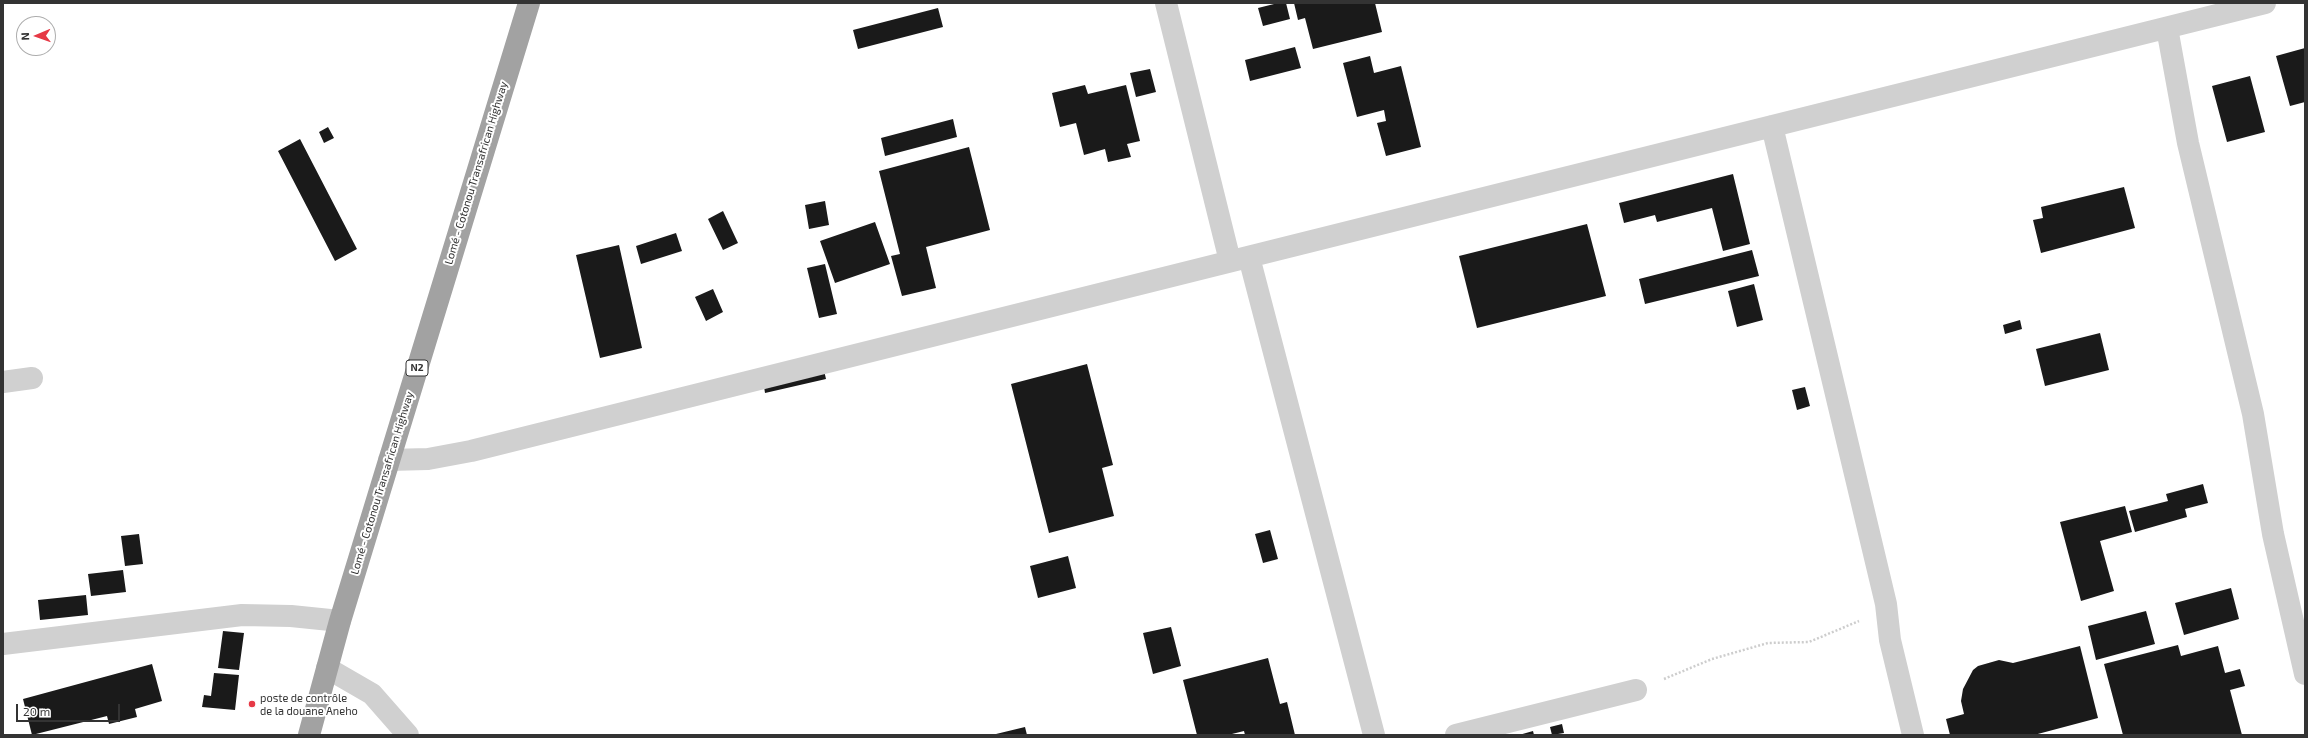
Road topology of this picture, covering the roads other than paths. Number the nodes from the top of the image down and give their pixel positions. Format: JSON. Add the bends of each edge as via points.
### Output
{"nodes":[{"id":1,"x":528,"y":3,"type":"edge"},
{"id":2,"x":1166,"y":3,"type":"edge"},
{"id":3,"x":2265,"y":3,"type":"edge"},
{"id":4,"x":2217,"y":9,"type":"edge"},
{"id":5,"x":2167,"y":28,"type":"junction"},
{"id":6,"x":1772,"y":126,"type":"junction"},
{"id":7,"x":1239,"y":259,"type":"junction"},
{"id":8,"x":32,"y":378,"type":"dead end"},
{"id":9,"x":3,"y":382,"type":"edge"},
{"id":10,"x":389,"y":460,"type":"junction"},
{"id":11,"x":340,"y":621,"type":"junction"},
{"id":12,"x":3,"y":644,"type":"edge"},
{"id":13,"x":328,"y":668,"type":"junction"},
{"id":14,"x":2305,"y":674,"type":"edge"},
{"id":15,"x":1636,"y":690,"type":"road end"},
{"id":16,"x":309,"y":735,"type":"edge"},
{"id":17,"x":408,"y":735,"type":"edge"},
{"id":18,"x":1374,"y":735,"type":"edge"},
{"id":19,"x":1456,"y":735,"type":"edge"},
{"id":20,"x":1913,"y":735,"type":"edge"}],
"edges":[{"from":1,"to":10,"type":"highway","name":"Lomé - Cotonou Transafrican Highway","number":"N2"},
{"from":2,"to":7,"type":"street"},
{"from":3,"to":4,"type":"street"},
{"from":4,"to":5,"type":"street"},
{"from":5,"to":6,"type":"street"},
{"from":5,"to":14,"type":"street","via":[[2188,143],[2253,414],[2273,534]]},
{"from":6,"to":7,"type":"street"},
{"from":6,"to":20,"type":"street","via":[[1886,604],[1890,640]]},
{"from":7,"to":10,"type":"street","via":[[471,451],[428,459]]},
{"from":7,"to":18,"type":"street"},
{"from":8,"to":9,"type":"street"},
{"from":10,"to":11,"type":"highway","name":"Lomé - Cotonou Transafrican Highway","number":"N2"},
{"from":11,"to":12,"type":"street","via":[[242,615]]},
{"from":11,"to":13,"type":"highway","name":"Lomé - Cotonou Transafrican Highway","number":"N2"},
{"from":13,"to":16,"type":"highway","name":"Lomé - Cotonou Transafrican Highway","number":"N2"},
{"from":13,"to":17,"type":"street","via":[[372,694]]},
{"from":15,"to":19,"type":"street"}]}
